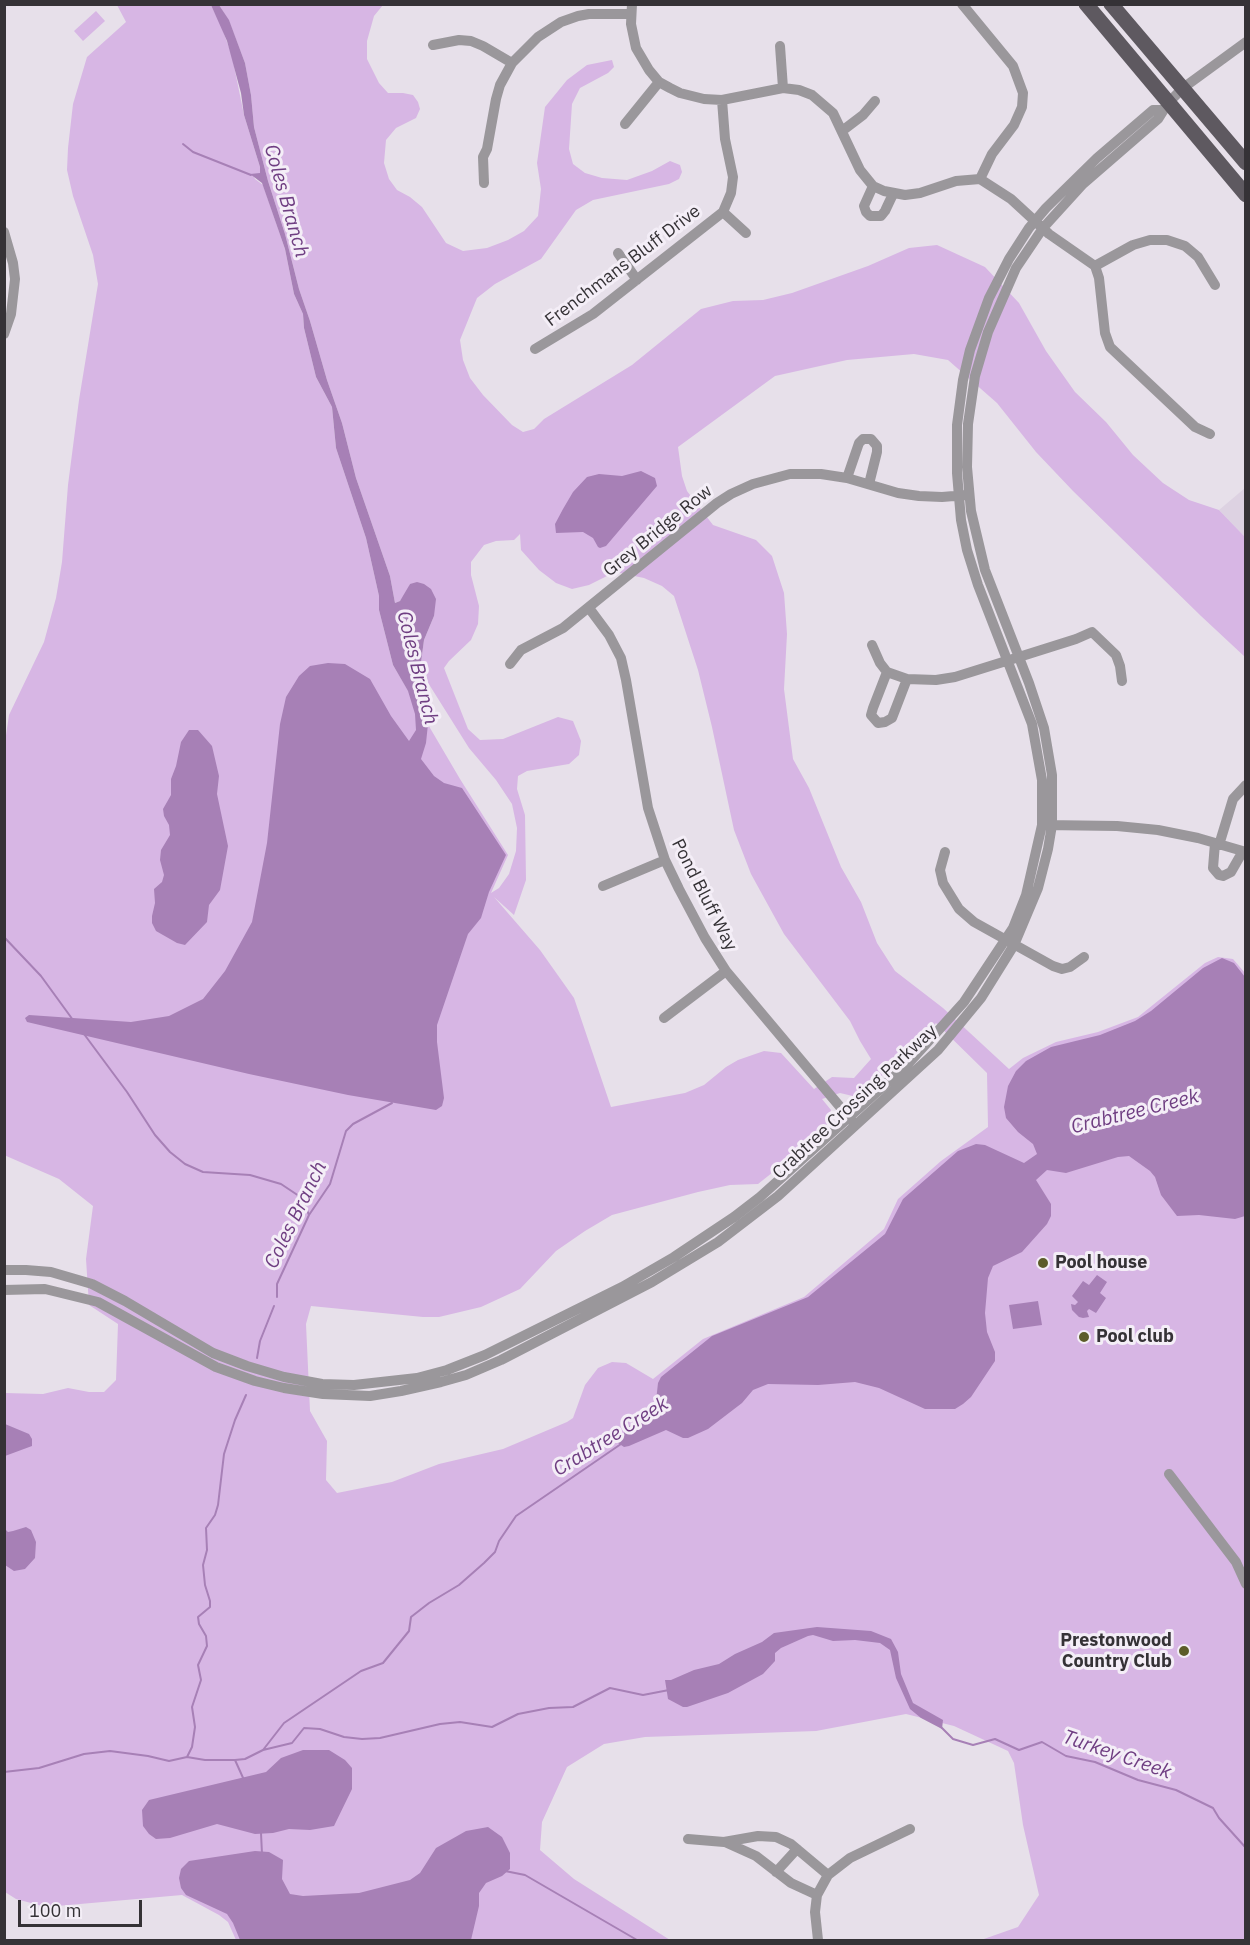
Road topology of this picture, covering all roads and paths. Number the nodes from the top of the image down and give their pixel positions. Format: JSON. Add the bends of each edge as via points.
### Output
{"nodes":[{"id":1,"x":962,"y":4,"type":"edge"},
{"id":2,"x":1086,"y":4,"type":"edge"},
{"id":3,"x":1112,"y":4,"type":"edge"},
{"id":4,"x":631,"y":9,"type":"edge"},
{"id":5,"x":577,"y":10,"type":"edge"},
{"id":6,"x":1245,"y":42,"type":"edge"},
{"id":7,"x":433,"y":45,"type":"dead end"},
{"id":8,"x":780,"y":46,"type":"dead end"},
{"id":9,"x":512,"y":63,"type":"junction"},
{"id":10,"x":659,"y":82,"type":"junction"},
{"id":11,"x":783,"y":88,"type":"junction"},
{"id":12,"x":1183,"y":88,"type":"junction"},
{"id":13,"x":722,"y":100,"type":"junction"},
{"id":14,"x":875,"y":101,"type":"dead end"},
{"id":15,"x":1165,"y":107,"type":"junction"},
{"id":16,"x":625,"y":124,"type":"dead end"},
{"id":17,"x":842,"y":131,"type":"junction"},
{"id":18,"x":1245,"y":163,"type":"edge"},
{"id":19,"x":980,"y":179,"type":"junction"},
{"id":20,"x":484,"y":183,"type":"dead end"},
{"id":21,"x":873,"y":186,"type":"junction"},
{"id":22,"x":893,"y":194,"type":"junction"},
{"id":23,"x":1245,"y":195,"type":"edge"},
{"id":24,"x":723,"y":212,"type":"junction"},
{"id":25,"x":1039,"y":224,"type":"junction"},
{"id":26,"x":4,"y":232,"type":"edge"},
{"id":27,"x":746,"y":233,"type":"dead end"},
{"id":28,"x":618,"y":253,"type":"dead end"},
{"id":29,"x":1095,"y":266,"type":"junction"},
{"id":30,"x":637,"y":280,"type":"junction"},
{"id":31,"x":1215,"y":285,"type":"dead end"},
{"id":32,"x":4,"y":334,"type":"edge"},
{"id":33,"x":535,"y":349,"type":"dead end"},
{"id":34,"x":1210,"y":434,"type":"dead end"},
{"id":35,"x":847,"y":478,"type":"junction"},
{"id":36,"x":869,"y":484,"type":"junction"},
{"id":37,"x":964,"y":495,"type":"junction"},
{"id":38,"x":589,"y":608,"type":"junction"},
{"id":39,"x":872,"y":645,"type":"dead end"},
{"id":40,"x":1019,"y":657,"type":"junction"},
{"id":41,"x":1008,"y":661,"type":"junction"},
{"id":42,"x":510,"y":664,"type":"dead end"},
{"id":43,"x":887,"y":672,"type":"junction"},
{"id":44,"x":907,"y":679,"type":"junction"},
{"id":45,"x":1122,"y":681,"type":"dead end"},
{"id":46,"x":1245,"y":785,"type":"edge"},
{"id":47,"x":1047,"y":825,"type":"junction"},
{"id":48,"x":1217,"y":844,"type":"junction"},
{"id":49,"x":945,"y":852,"type":"dead end"},
{"id":50,"x":1244,"y":852,"type":"edge"},
{"id":51,"x":665,"y":860,"type":"junction"},
{"id":52,"x":603,"y":886,"type":"dead end"},
{"id":53,"x":1010,"y":942,"type":"junction"},
{"id":54,"x":1084,"y":957,"type":"dead end"},
{"id":55,"x":726,"y":971,"type":"junction"},
{"id":56,"x":664,"y":1018,"type":"dead end"},
{"id":57,"x":852,"y":1121,"type":"junction"},
{"id":58,"x":4,"y":1270,"type":"edge"},
{"id":59,"x":4,"y":1290,"type":"edge"},
{"id":60,"x":1169,"y":1474,"type":"dead end"},
{"id":61,"x":1245,"y":1584,"type":"edge"},
{"id":62,"x":910,"y":1829,"type":"dead end"},
{"id":63,"x":688,"y":1839,"type":"dead end"},
{"id":64,"x":724,"y":1842,"type":"junction"},
{"id":65,"x":797,"y":1849,"type":"junction"},
{"id":66,"x":776,"y":1872,"type":"junction"},
{"id":67,"x":828,"y":1875,"type":"junction"},
{"id":68,"x":817,"y":1895,"type":"junction"},
{"id":69,"x":818,"y":1941,"type":"edge"}],
"edges":[{"from":1,"to":19,"type":"street","via":[[1013,66],[1023,93],[1014,126],[992,154]]},
{"from":2,"to":15,"type":"main road"},
{"from":3,"to":12,"type":"main road"},
{"from":4,"to":5,"type":"street"},
{"from":4,"to":10,"type":"street","via":[[636,48]]},
{"from":5,"to":9,"type":"street","via":[[538,37]]},
{"from":6,"to":12,"type":"street","name":"Crabtree Crossing Parkway"},
{"from":7,"to":9,"type":"street","via":[[471,41]]},
{"from":8,"to":11,"type":"street"},
{"from":9,"to":20,"type":"street","via":[[496,99],[483,157]]},
{"from":10,"to":13,"type":"street","via":[[690,97]]},
{"from":10,"to":16,"type":"street"},
{"from":11,"to":13,"type":"street"},
{"from":11,"to":17,"type":"street","via":[[799,90],[823,103]]},
{"from":12,"to":15,"type":"street","name":"Crabtree Crossing Parkway"},
{"from":12,"to":18,"type":"main road"},
{"from":13,"to":24,"type":"street","name":"Frenchmans Bluff Drive","via":[[725,140],[734,177]]},
{"from":14,"to":17,"type":"street"},
{"from":15,"to":23,"type":"main road"},
{"from":15,"to":25,"type":"street","name":"Crabtree Crossing Parkway","via":[[1153,110],[1097,158]]},
{"from":17,"to":21,"type":"street","via":[[860,170]]},
{"from":19,"to":22,"type":"street","via":[[956,181],[913,194]]},
{"from":19,"to":25,"type":"street"},
{"from":21,"to":22,"type":"street"},
{"from":21,"to":22,"type":"street","via":[[864,206],[870,216],[881,216]]},
{"from":24,"to":27,"type":"street"},
{"from":24,"to":30,"type":"street","name":"Frenchmans Bluff Drive"},
{"from":25,"to":29,"type":"street"},
{"from":25,"to":37,"type":"street","name":"Crabtree Crossing Parkway","via":[[1002,273],[972,342],[957,425],[957,473]]},
{"from":26,"to":32,"type":"street","via":[[15,279]]},
{"from":28,"to":30,"type":"street"},
{"from":29,"to":31,"type":"street","via":[[1133,245],[1167,240],[1185,246],[1198,257]]},
{"from":29,"to":34,"type":"street","via":[[1110,347],[1195,427]]},
{"from":30,"to":33,"type":"street","name":"Frenchmans Bluff Drive","via":[[593,314]]},
{"from":35,"to":36,"type":"street","name":"Grey Bridge Row"},
{"from":35,"to":36,"type":"street","via":[[859,443],[871,439],[877,452]]},
{"from":35,"to":38,"type":"street","name":"Grey Bridge Row","via":[[790,474],[742,488],[703,514]]},
{"from":36,"to":37,"type":"street","name":"Grey Bridge Row","via":[[919,496]]},
{"from":37,"to":40,"type":"street","name":"Crabtree Crossing Parkway","via":[[985,570]]},
{"from":37,"to":41,"type":"street","name":"Crabtree Crossing Parkway","via":[[961,520],[972,567]]},
{"from":38,"to":42,"type":"street","name":"Grey Bridge Row","via":[[552,635],[521,650]]},
{"from":38,"to":51,"type":"street","name":"Pond Bluff Way","via":[[621,658],[644,789]]},
{"from":39,"to":43,"type":"street"},
{"from":40,"to":41,"type":"street"},
{"from":40,"to":45,"type":"street","via":[[1092,632],[1116,655]]},
{"from":40,"to":47,"type":"street","name":"Crabtree Crossing Parkway","via":[[1039,709],[1049,750],[1052,775]]},
{"from":41,"to":44,"type":"street","via":[[936,680]]},
{"from":41,"to":47,"type":"street","name":"Crabtree Crossing Parkway","via":[[1036,738]]},
{"from":43,"to":44,"type":"street"},
{"from":43,"to":44,"type":"street","via":[[871,715],[878,723],[892,718]]},
{"from":46,"to":48,"type":"street","via":[[1233,799]]},
{"from":47,"to":48,"type":"street","via":[[1158,830]]},
{"from":47,"to":53,"type":"street","name":"Crabtree Crossing Parkway","via":[[1048,849],[1038,888]]},
{"from":48,"to":50,"type":"street"},
{"from":48,"to":50,"type":"street","via":[[1213,868],[1219,875],[1231,872]]},
{"from":49,"to":53,"type":"street","via":[[940,875],[951,900],[974,922]]},
{"from":51,"to":52,"type":"street"},
{"from":51,"to":55,"type":"street","name":"Pond Bluff Way"},
{"from":53,"to":54,"type":"street","via":[[1062,969]]},
{"from":53,"to":57,"type":"street","name":"Crabtree Crossing Parkway","via":[[981,998],[955,1031],[920,1068]]},
{"from":55,"to":56,"type":"street"},
{"from":55,"to":57,"type":"street","name":"Pond Bluff Way"},
{"from":57,"to":58,"type":"street","name":"Crabtree Crossing Parkway","via":[[734,1217],[674,1257],[485,1355],[417,1378],[322,1384],[284,1377],[213,1353],[92,1284],[51,1272]]},
{"from":57,"to":59,"type":"street","name":"Crabtree Crossing Parkway","via":[[753,1217],[659,1278],[501,1360],[466,1375],[401,1391],[370,1396],[304,1393],[263,1383],[216,1367],[98,1302],[45,1289]]},
{"from":60,"to":61,"type":"street","via":[[1236,1562]]},
{"from":62,"to":67,"type":"street","via":[[850,1858]]},
{"from":63,"to":64,"type":"street"},
{"from":64,"to":65,"type":"street","via":[[770,1836]]},
{"from":64,"to":66,"type":"street","via":[[756,1856]]},
{"from":65,"to":66,"type":"street"},
{"from":65,"to":67,"type":"street"},
{"from":66,"to":68,"type":"street"},
{"from":67,"to":68,"type":"street"},
{"from":68,"to":69,"type":"street"}]}
